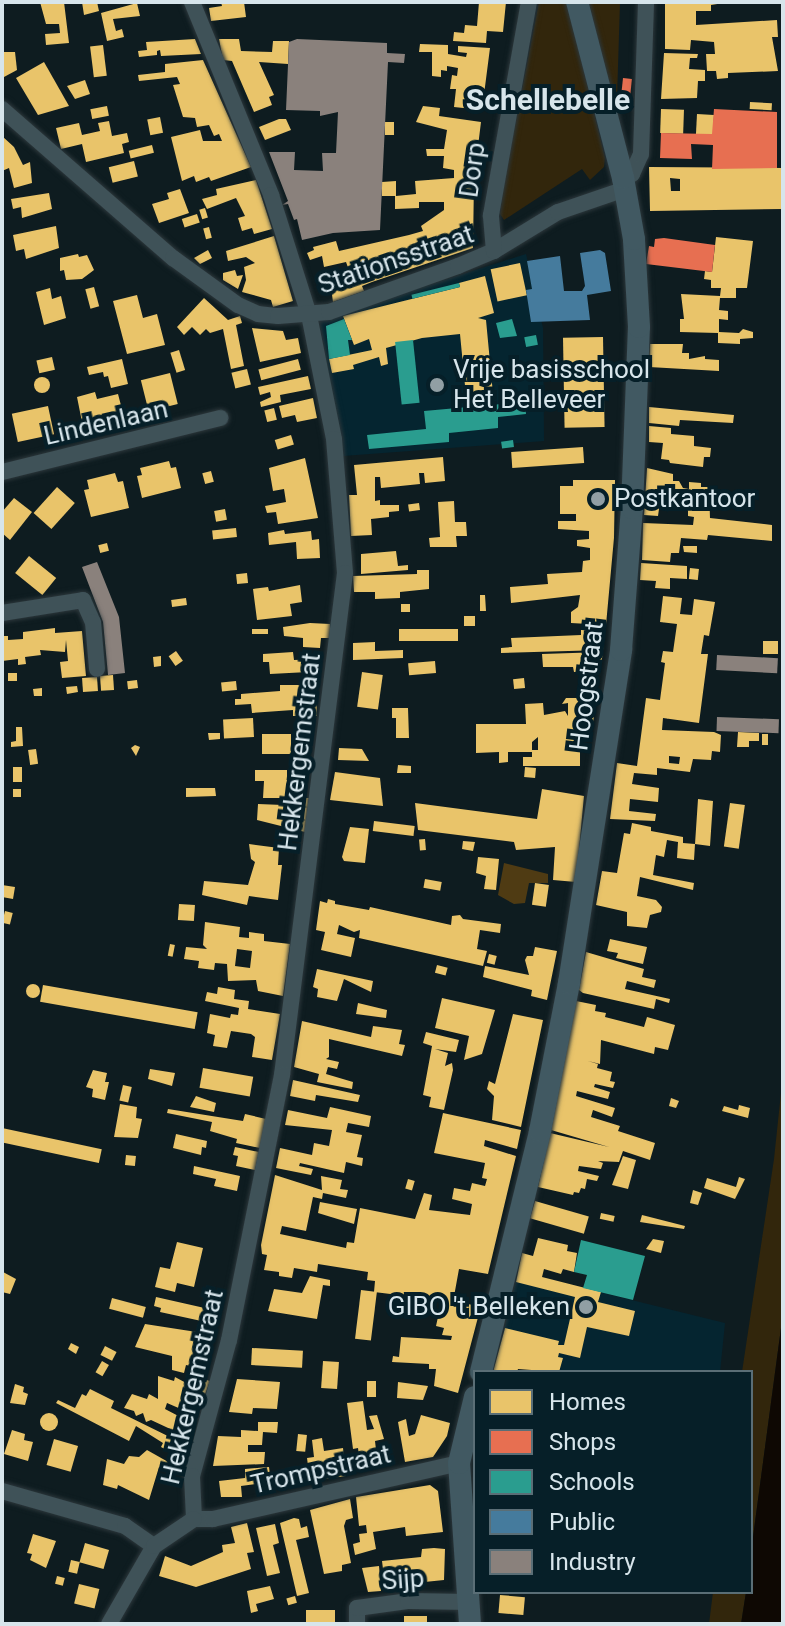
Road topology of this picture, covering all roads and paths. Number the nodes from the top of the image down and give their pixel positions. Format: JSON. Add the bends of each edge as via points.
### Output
{"nodes":[{"id":1,"x":192,"y":2,"type":"edge"},
{"id":2,"x":529,"y":2,"type":"edge"},
{"id":3,"x":577,"y":2,"type":"edge"},
{"id":4,"x":646,"y":2,"type":"edge"},
{"id":5,"x":2,"y":109,"type":"edge"},
{"id":6,"x":624,"y":184,"type":"junction"},
{"id":7,"x":494,"y":251,"type":"junction"},
{"id":8,"x":309,"y":315,"type":"junction"},
{"id":9,"x":220,"y":418,"type":"dead end"},
{"id":10,"x":2,"y":472,"type":"edge"},
{"id":11,"x":2,"y":613,"type":"edge"},
{"id":12,"x":97,"y":669,"type":"dead end"},
{"id":13,"x":481,"y":1370,"type":"edge"},
{"id":14,"x":473,"y":1405,"type":"edge"},
{"id":15,"x":459,"y":1463,"type":"junction"},
{"id":16,"x":2,"y":1491,"type":"edge"},
{"id":17,"x":194,"y":1519,"type":"junction"},
{"id":18,"x":154,"y":1546,"type":"junction"},
{"id":19,"x":470,"y":1613,"type":"edge"},
{"id":20,"x":109,"y":1624,"type":"edge"},
{"id":21,"x":357,"y":1624,"type":"edge"}],
"edges":[{"from":1,"to":8,"type":"street","name":"Hekkergemstraat","via":[[271,195]]},
{"from":2,"to":7,"type":"street","name":"Dorp","via":[[491,215]]},
{"from":3,"to":6,"type":"main road","name":"Hoogstraat"},
{"from":4,"to":6,"type":"street","via":[[641,154]]},
{"from":5,"to":8,"type":"street","name":"Stationsstraat","via":[[173,258],[238,305],[258,314]]},
{"from":6,"to":7,"type":"street","name":"Stationsstraat","via":[[558,212]]},
{"from":6,"to":13,"type":"main road","name":"Hoogstraat","via":[[634,239],[639,327],[621,650],[569,983],[540,1131]]},
{"from":7,"to":8,"type":"street","name":"Stationsstraat"},
{"from":8,"to":17,"type":"street","name":"Hekkergemstraat","via":[[334,439],[345,573],[282,1075],[229,1340],[192,1476]]},
{"from":9,"to":10,"type":"street","name":"Lindenlaan"},
{"from":11,"to":12,"type":"street","via":[[83,600],[93,622]]},
{"from":14,"to":15,"type":"main road"},
{"from":15,"to":17,"type":"street","name":"Trompstraat"},
{"from":15,"to":19,"type":"main road"},
{"from":16,"to":18,"type":"street","via":[[125,1526]]},
{"from":17,"to":18,"type":"street"},
{"from":18,"to":20,"type":"street"},
{"from":19,"to":21,"type":"street","name":"Sijp","via":[[408,1601],[357,1608]]}]}
